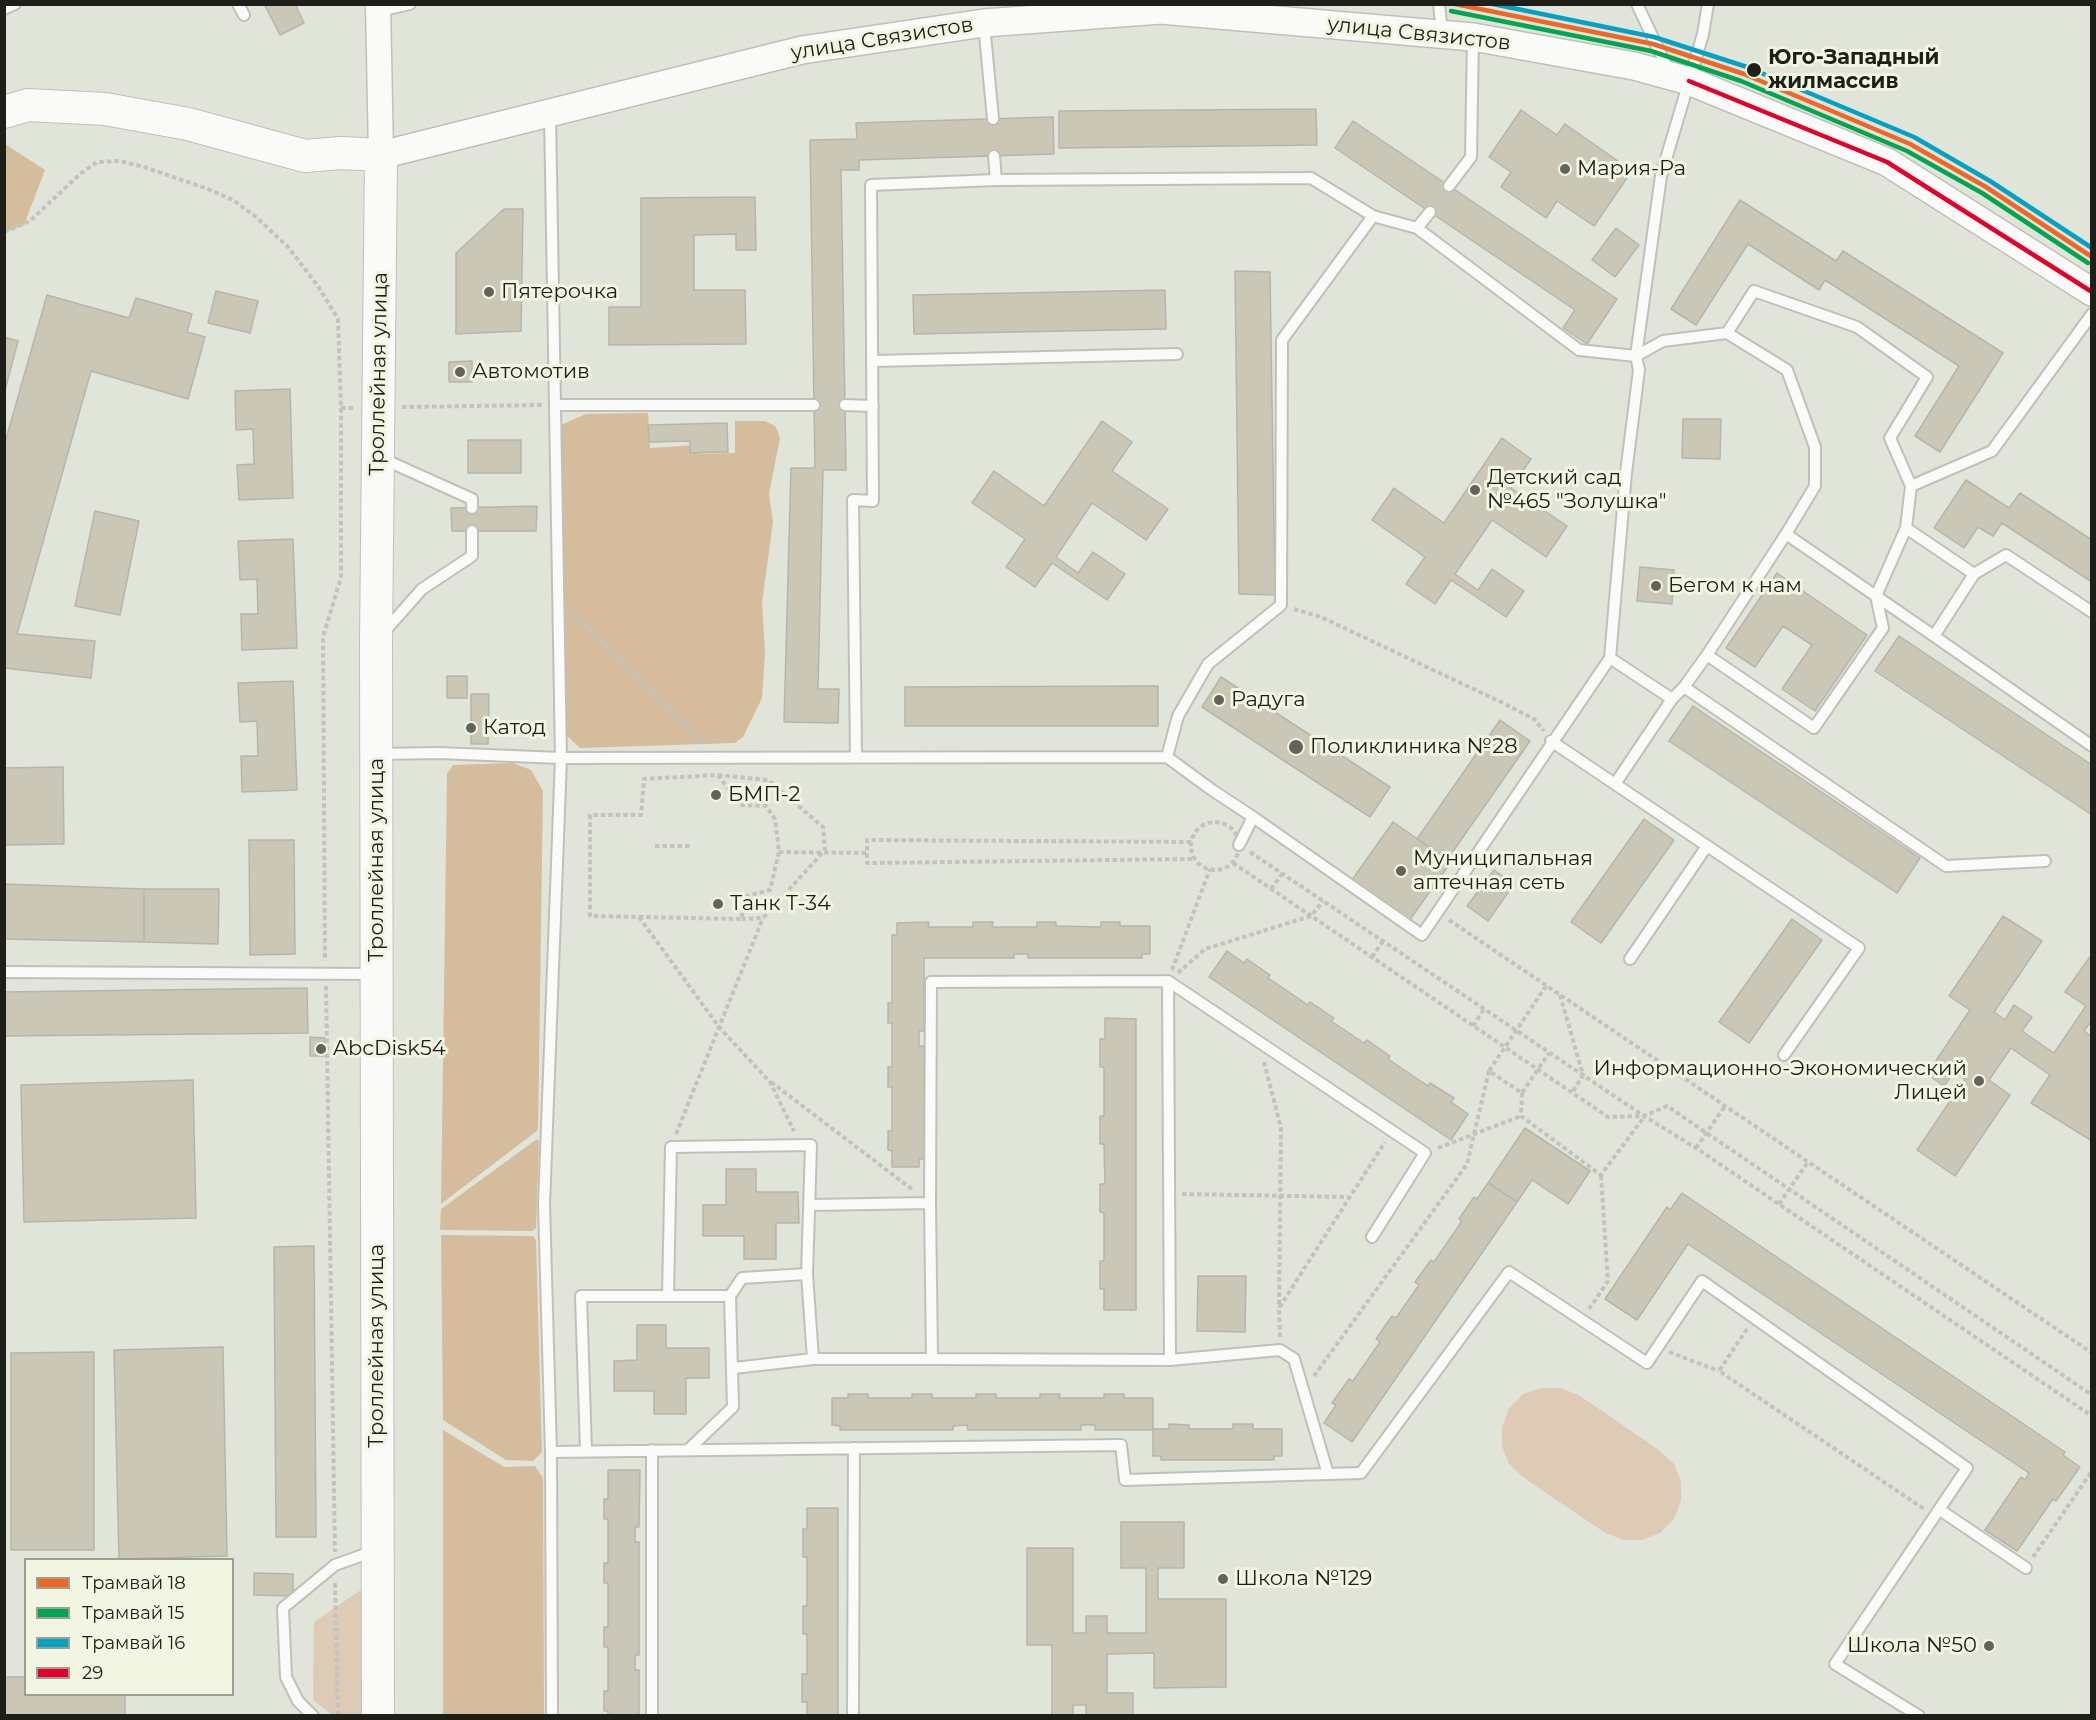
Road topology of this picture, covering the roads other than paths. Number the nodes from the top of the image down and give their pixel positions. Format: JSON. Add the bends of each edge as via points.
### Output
{"nodes":[{"id":1,"x":15,"y":4,"type":"edge"},
{"id":2,"x":238,"y":4,"type":"edge"},
{"id":3,"x":410,"y":4,"type":"edge"},
{"id":4,"x":1439,"y":4,"type":"edge"},
{"id":5,"x":1637,"y":4,"type":"edge"},
{"id":6,"x":1708,"y":4,"type":"edge"},
{"id":7,"x":378,"y":8,"type":"edge"},
{"id":8,"x":4,"y":9,"type":"edge"},
{"id":9,"x":244,"y":15,"type":"dead end"},
{"id":10,"x":984,"y":23,"type":"junction"},
{"id":11,"x":1442,"y":33,"type":"junction"},
{"id":12,"x":1473,"y":37,"type":"junction"},
{"id":13,"x":1680,"y":79,"type":"junction"},
{"id":14,"x":550,"y":111,"type":"junction"},
{"id":15,"x":4,"y":112,"type":"edge"},
{"id":16,"x":993,"y":119,"type":"dead end"},
{"id":17,"x":381,"y":155,"type":"junction"},
{"id":18,"x":994,"y":156,"type":"dead end"},
{"id":19,"x":996,"y":180,"type":"junction"},
{"id":20,"x":1449,"y":186,"type":"dead end"},
{"id":21,"x":1430,"y":212,"type":"dead end"},
{"id":22,"x":1373,"y":216,"type":"junction"},
{"id":23,"x":1418,"y":228,"type":"junction"},
{"id":24,"x":2091,"y":292,"type":"edge"},
{"id":25,"x":2091,"y":314,"type":"edge"},
{"id":26,"x":1727,"y":333,"type":"junction"},
{"id":27,"x":1177,"y":354,"type":"dead end"},
{"id":28,"x":1636,"y":356,"type":"junction"},
{"id":29,"x":873,"y":362,"type":"junction"},
{"id":30,"x":556,"y":405,"type":"junction"},
{"id":31,"x":814,"y":405,"type":"dead end"},
{"id":32,"x":845,"y":405,"type":"dead end"},
{"id":33,"x":873,"y":406,"type":"junction"},
{"id":34,"x":378,"y":457,"type":"junction"},
{"id":35,"x":1911,"y":486,"type":"junction"},
{"id":36,"x":472,"y":508,"type":"dead end"},
{"id":37,"x":1906,"y":528,"type":"junction"},
{"id":38,"x":472,"y":531,"type":"dead end"},
{"id":39,"x":1786,"y":534,"type":"junction"},
{"id":40,"x":1974,"y":574,"type":"junction"},
{"id":41,"x":1876,"y":596,"type":"junction"},
{"id":42,"x":2091,"y":612,"type":"edge"},
{"id":43,"x":1934,"y":636,"type":"junction"},
{"id":44,"x":376,"y":641,"type":"junction"},
{"id":45,"x":1707,"y":655,"type":"junction"},
{"id":46,"x":1610,"y":658,"type":"junction"},
{"id":47,"x":1684,"y":687,"type":"junction"},
{"id":48,"x":1672,"y":699,"type":"junction"},
{"id":49,"x":1551,"y":741,"type":"junction"},
{"id":50,"x":2091,"y":746,"type":"edge"},
{"id":51,"x":377,"y":754,"type":"junction"},
{"id":52,"x":856,"y":755,"type":"junction"},
{"id":53,"x":1167,"y":757,"type":"junction"},
{"id":54,"x":561,"y":758,"type":"junction"},
{"id":55,"x":1615,"y":784,"type":"junction"},
{"id":56,"x":1253,"y":817,"type":"junction"},
{"id":57,"x":1239,"y":845,"type":"road end"},
{"id":58,"x":1707,"y":846,"type":"junction"},
{"id":59,"x":2045,"y":861,"type":"dead end"},
{"id":60,"x":1630,"y":959,"type":"dead end"},
{"id":61,"x":4,"y":972,"type":"edge"},
{"id":62,"x":377,"y":974,"type":"junction"},
{"id":63,"x":1168,"y":981,"type":"junction"},
{"id":64,"x":1784,"y":1055,"type":"dead end"},
{"id":65,"x":930,"y":1203,"type":"junction"},
{"id":66,"x":810,"y":1205,"type":"junction"},
{"id":67,"x":1372,"y":1237,"type":"dead end"},
{"id":68,"x":807,"y":1274,"type":"junction"},
{"id":69,"x":668,"y":1295,"type":"junction"},
{"id":70,"x":730,"y":1296,"type":"junction"},
{"id":71,"x":813,"y":1359,"type":"junction"},
{"id":72,"x":932,"y":1359,"type":"junction"},
{"id":73,"x":1170,"y":1360,"type":"junction"},
{"id":74,"x":734,"y":1368,"type":"junction"},
{"id":75,"x":854,"y":1448,"type":"junction"},
{"id":76,"x":689,"y":1449,"type":"junction"},
{"id":77,"x":586,"y":1450,"type":"junction"},
{"id":78,"x":652,"y":1450,"type":"junction"},
{"id":79,"x":551,"y":1452,"type":"junction"},
{"id":80,"x":1328,"y":1474,"type":"junction"},
{"id":81,"x":1937,"y":1513,"type":"junction"},
{"id":82,"x":377,"y":1550,"type":"junction"},
{"id":83,"x":2026,"y":1568,"type":"road end"},
{"id":84,"x":313,"y":1716,"type":"edge"},
{"id":85,"x":378,"y":1716,"type":"edge"},
{"id":86,"x":552,"y":1716,"type":"edge"},
{"id":87,"x":652,"y":1716,"type":"edge"},
{"id":88,"x":853,"y":1716,"type":"edge"},
{"id":89,"x":1919,"y":1716,"type":"edge"}],
"edges":[{"from":1,"to":8,"type":"lane"},
{"from":2,"to":9,"type":"lane"},
{"from":3,"to":7,"type":"lane"},
{"from":4,"to":11,"type":"lane"},
{"from":5,"to":13,"type":"lane"},
{"from":6,"to":13,"type":"lane","via":[[1703,34]]},
{"from":7,"to":17,"type":"street","name":"Троллейная улица"},
{"from":10,"to":11,"type":"main road","name":"улица Связистов","via":[[1161,10]]},
{"from":10,"to":14,"type":"main road","name":"улица Связистов","via":[[802,50]]},
{"from":10,"to":16,"type":"lane"},
{"from":11,"to":12,"type":"main road","name":"улица Связистов"},
{"from":12,"to":13,"type":"main road","name":"улица Связистов","via":[[1634,66]]},
{"from":12,"to":20,"type":"lane","via":[[1471,157]]},
{"from":13,"to":24,"type":"main road","name":"улица Связистов","via":[[1887,162]]},
{"from":13,"to":28,"type":"lane","via":[[1660,176]]},
{"from":14,"to":17,"type":"main road","name":"улица Связистов"},
{"from":14,"to":30,"type":"lane"},
{"from":15,"to":17,"type":"main road","via":[[28,105],[105,109],[188,124],[305,156]]},
{"from":17,"to":34,"type":"main road","name":"Троллейная улица"},
{"from":18,"to":19,"type":"lane"},
{"from":19,"to":22,"type":"lane","via":[[1311,178]]},
{"from":19,"to":29,"type":"lane","via":[[871,184]]},
{"from":21,"to":23,"type":"lane"},
{"from":22,"to":23,"type":"lane"},
{"from":22,"to":53,"type":"lane","via":[[1282,340],[1281,605],[1208,664],[1178,716]]},
{"from":23,"to":28,"type":"lane","via":[[1579,350]]},
{"from":25,"to":35,"type":"lane","via":[[1992,451]]},
{"from":26,"to":28,"type":"lane","via":[[1663,341]]},
{"from":26,"to":35,"type":"lane","via":[[1754,291],[1857,327],[1927,377],[1890,438]]},
{"from":26,"to":39,"type":"lane","via":[[1787,370],[1815,447],[1815,486]]},
{"from":27,"to":29,"type":"lane"},
{"from":28,"to":46,"type":"lane","via":[[1638,370]]},
{"from":29,"to":33,"type":"lane"},
{"from":30,"to":31,"type":"lane"},
{"from":30,"to":54,"type":"lane"},
{"from":32,"to":33,"type":"lane"},
{"from":33,"to":52,"type":"lane","via":[[873,501],[853,500]]},
{"from":34,"to":36,"type":"lane","via":[[472,499]]},
{"from":34,"to":44,"type":"main road","name":"Троллейная улица"},
{"from":35,"to":37,"type":"lane"},
{"from":37,"to":40,"type":"lane"},
{"from":37,"to":41,"type":"lane"},
{"from":38,"to":44,"type":"lane","via":[[472,556],[422,589]]},
{"from":39,"to":41,"type":"lane"},
{"from":39,"to":45,"type":"lane"},
{"from":40,"to":42,"type":"lane","via":[[2006,555]]},
{"from":40,"to":43,"type":"lane"},
{"from":41,"to":43,"type":"lane"},
{"from":41,"to":45,"type":"lane","via":[[1883,628],[1814,728]]},
{"from":43,"to":50,"type":"lane"},
{"from":44,"to":51,"type":"main road","name":"Троллейная улица"},
{"from":45,"to":47,"type":"lane"},
{"from":46,"to":48,"type":"lane"},
{"from":46,"to":49,"type":"lane"},
{"from":47,"to":48,"type":"lane"},
{"from":47,"to":59,"type":"lane","via":[[1946,866]]},
{"from":48,"to":55,"type":"lane"},
{"from":49,"to":55,"type":"lane"},
{"from":49,"to":56,"type":"lane","via":[[1422,935]]},
{"from":51,"to":54,"type":"lane"},
{"from":51,"to":62,"type":"main road","name":"Троллейная улица"},
{"from":52,"to":53,"type":"lane"},
{"from":52,"to":54,"type":"lane"},
{"from":53,"to":56,"type":"lane"},
{"from":54,"to":79,"type":"lane","via":[[544,1205]]},
{"from":55,"to":58,"type":"lane"},
{"from":56,"to":57,"type":"lane"},
{"from":58,"to":60,"type":"lane"},
{"from":58,"to":64,"type":"lane","via":[[1859,948]]},
{"from":61,"to":62,"type":"lane"},
{"from":62,"to":82,"type":"main road","name":"Троллейная улица"},
{"from":63,"to":65,"type":"lane","via":[[931,982]]},
{"from":63,"to":67,"type":"lane","via":[[1425,1153]]},
{"from":63,"to":73,"type":"lane"},
{"from":65,"to":66,"type":"lane"},
{"from":65,"to":72,"type":"lane"},
{"from":66,"to":68,"type":"lane"},
{"from":66,"to":69,"type":"lane","via":[[811,1145],[671,1147]]},
{"from":68,"to":70,"type":"lane","via":[[742,1278]]},
{"from":68,"to":71,"type":"lane"},
{"from":69,"to":70,"type":"lane"},
{"from":69,"to":77,"type":"lane","via":[[581,1296]]},
{"from":70,"to":74,"type":"lane"},
{"from":71,"to":72,"type":"lane"},
{"from":71,"to":74,"type":"lane"},
{"from":72,"to":73,"type":"lane"},
{"from":73,"to":80,"type":"lane","via":[[1280,1350],[1294,1359]]},
{"from":74,"to":76,"type":"lane","via":[[733,1407]]},
{"from":75,"to":76,"type":"lane"},
{"from":75,"to":80,"type":"lane","via":[[1121,1445],[1125,1480]]},
{"from":75,"to":88,"type":"lane"},
{"from":76,"to":78,"type":"lane"},
{"from":77,"to":78,"type":"lane"},
{"from":77,"to":79,"type":"lane"},
{"from":78,"to":87,"type":"lane"},
{"from":79,"to":86,"type":"lane"},
{"from":80,"to":81,"type":"lane","via":[[1361,1473],[1509,1272],[1647,1363],[1702,1281],[1967,1468]]},
{"from":81,"to":83,"type":"lane"},
{"from":81,"to":89,"type":"lane","via":[[1835,1664]]},
{"from":82,"to":84,"type":"lane","via":[[335,1565],[283,1608],[286,1677],[298,1701]]},
{"from":82,"to":85,"type":"main road","name":"Троллейная улица"}]}
